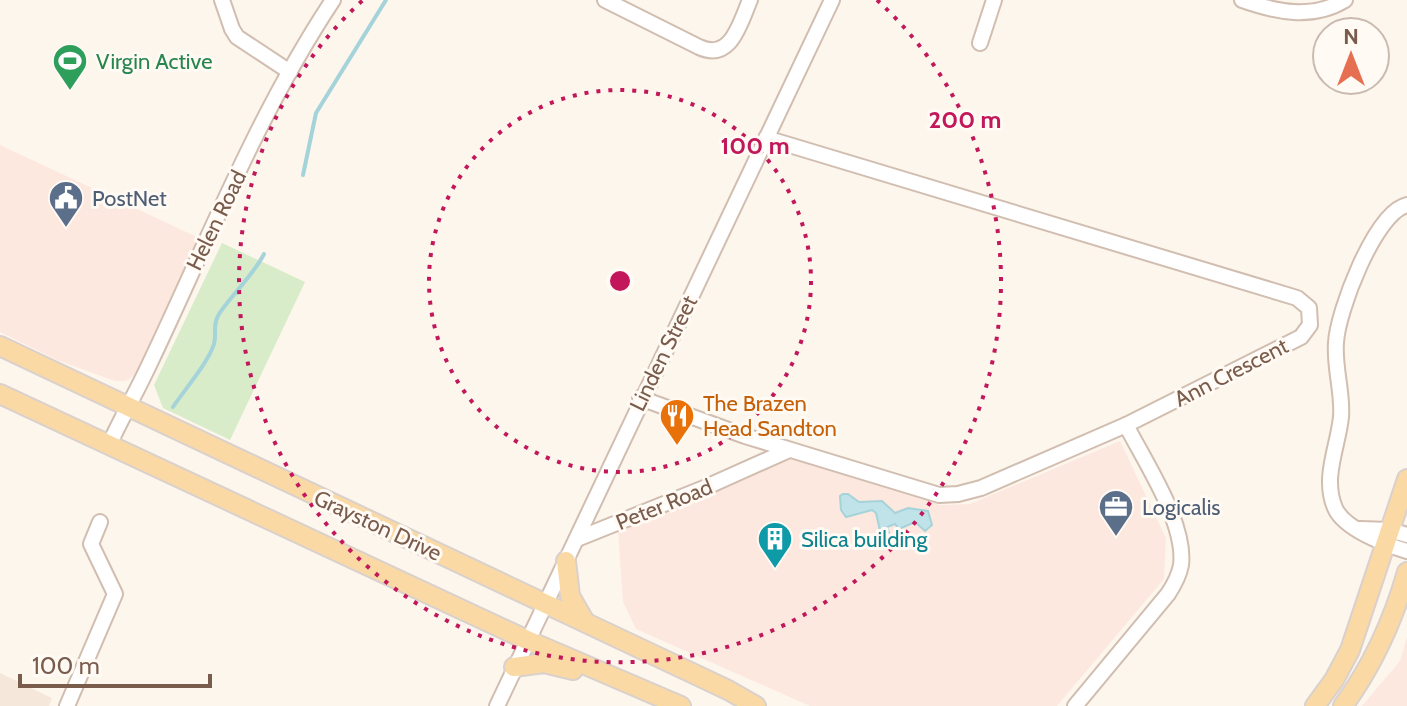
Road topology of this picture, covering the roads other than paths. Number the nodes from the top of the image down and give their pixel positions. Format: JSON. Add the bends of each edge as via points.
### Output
{"nodes":[{"id":1,"x":222,"y":0,"type":"edge"},
{"id":2,"x":333,"y":0,"type":"edge"},
{"id":3,"x":605,"y":0,"type":"edge"},
{"id":4,"x":750,"y":0,"type":"edge"},
{"id":5,"x":832,"y":0,"type":"edge"},
{"id":6,"x":994,"y":0,"type":"edge"},
{"id":7,"x":1242,"y":0,"type":"edge"},
{"id":8,"x":1345,"y":0,"type":"edge"},
{"id":9,"x":980,"y":43,"type":"dead end"},
{"id":10,"x":290,"y":72,"type":"junction"},
{"id":11,"x":766,"y":138,"type":"junction"},
{"id":12,"x":1407,"y":205,"type":"edge"},
{"id":13,"x":0,"y":346,"type":"edge"},
{"id":14,"x":0,"y":394,"type":"edge"},
{"id":15,"x":640,"y":398,"type":"junction"},
{"id":16,"x":127,"y":406,"type":"junction"},
{"id":17,"x":1126,"y":425,"type":"junction"},
{"id":18,"x":745,"y":436,"type":"junction"},
{"id":19,"x":109,"y":445,"type":"junction"},
{"id":20,"x":789,"y":450,"type":"junction"},
{"id":21,"x":750,"y":466,"type":"junction"},
{"id":22,"x":1407,"y":479,"type":"edge"},
{"id":23,"x":100,"y":522,"type":"dead end"},
{"id":24,"x":1394,"y":536,"type":"edge"},
{"id":25,"x":577,"y":539,"type":"junction"},
{"id":26,"x":1407,"y":551,"type":"edge"},
{"id":27,"x":566,"y":561,"type":"junction"},
{"id":28,"x":1407,"y":572,"type":"edge"},
{"id":29,"x":545,"y":604,"type":"junction"},
{"id":30,"x":588,"y":625,"type":"junction"},
{"id":31,"x":527,"y":640,"type":"junction"},
{"id":32,"x":514,"y":667,"type":"junction"},
{"id":33,"x":728,"y":690,"type":"junction"},
{"id":34,"x":676,"y":704,"type":"edge"},
{"id":35,"x":67,"y":706,"type":"edge"},
{"id":36,"x":497,"y":706,"type":"edge"},
{"id":37,"x":756,"y":706,"type":"edge"},
{"id":38,"x":764,"y":706,"type":"edge"},
{"id":39,"x":1075,"y":706,"type":"edge"},
{"id":40,"x":1315,"y":706,"type":"edge"},
{"id":41,"x":1343,"y":706,"type":"edge"}],
"edges":[{"from":1,"to":10,"type":"street","via":[[237,37]]},
{"from":2,"to":10,"type":"street","name":"Helen Road"},
{"from":3,"to":4,"type":"street","via":[[713,52],[731,41]]},
{"from":5,"to":11,"type":"street","name":"Linden Street"},
{"from":6,"to":9,"type":"street"},
{"from":7,"to":8,"type":"street","via":[[1284,13],[1320,10]]},
{"from":10,"to":16,"type":"street","name":"Helen Road"},
{"from":11,"to":15,"type":"street","name":"Linden Street"},
{"from":11,"to":17,"type":"street","name":"Ann Crescent","via":[[1305,303],[1310,325],[1301,337]]},
{"from":12,"to":24,"type":"street","via":[[1389,217],[1361,263],[1337,335],[1341,417],[1331,469],[1331,495],[1339,515],[1359,529]]},
{"from":13,"to":16,"type":"main road","name":"Grayston Drive"},
{"from":14,"to":19,"type":"main road","name":"Grayston Drive"},
{"from":15,"to":18,"type":"street","name":"Ann Crescent"},
{"from":15,"to":25,"type":"street","name":"Linden Street"},
{"from":16,"to":19,"type":"street","name":"Helen Road"},
{"from":16,"to":29,"type":"main road","name":"Grayston Drive"},
{"from":17,"to":20,"type":"street","name":"Ann Crescent","via":[[958,494],[939,495]]},
{"from":17,"to":39,"type":"street","via":[[1170,512],[1181,566],[1168,594]]},
{"from":18,"to":20,"type":"street","name":"Ann Crescent"},
{"from":18,"to":21,"type":"street","via":[[753,455]]},
{"from":19,"to":31,"type":"main road","name":"Grayston Drive"},
{"from":20,"to":21,"type":"street","name":"Peter Road"},
{"from":21,"to":25,"type":"street","name":"Peter Road"},
{"from":22,"to":24,"type":"main road"},
{"from":23,"to":35,"type":"street","via":[[91,544],[115,594]]},
{"from":24,"to":26,"type":"street"},
{"from":24,"to":40,"type":"main road","via":[[1350,650]]},
{"from":25,"to":27,"type":"street","name":"Linden Street"},
{"from":27,"to":29,"type":"street","name":"Linden Street"},
{"from":27,"to":30,"type":"main road","via":[[570,596]]},
{"from":28,"to":41,"type":"main road","via":[[1385,637]]},
{"from":29,"to":30,"type":"main road","name":"Grayston Drive"},
{"from":29,"to":31,"type":"street","name":"Linden Street"},
{"from":30,"to":33,"type":"main road","name":"Grayston Drive"},
{"from":31,"to":32,"type":"street","name":"Linden Street"},
{"from":31,"to":34,"type":"main road","name":"Grayston Drive"},
{"from":32,"to":34,"type":"main road","via":[[565,666]]},
{"from":32,"to":36,"type":"street","name":"Linden Street"},
{"from":33,"to":37,"type":"main road","name":"Grayston Drive"},
{"from":33,"to":38,"type":"main road"}]}
